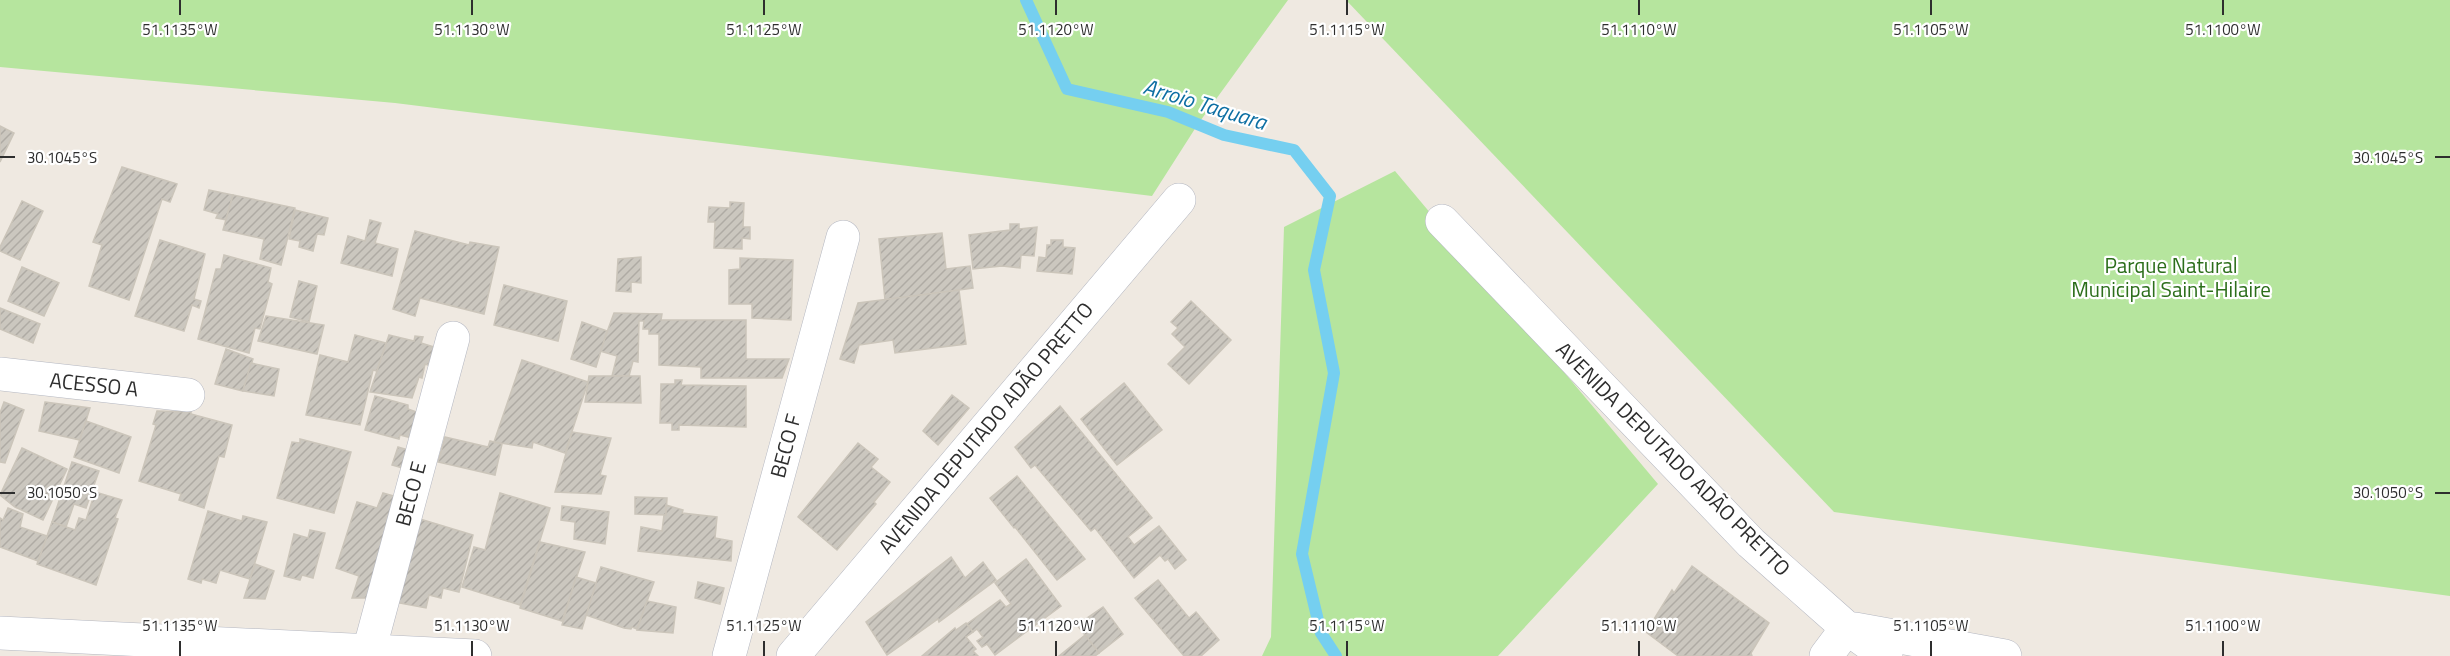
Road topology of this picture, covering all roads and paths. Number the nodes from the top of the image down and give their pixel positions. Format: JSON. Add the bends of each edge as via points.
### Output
{"nodes":[{"id":1,"x":1179,"y":200,"type":"dead end"},
{"id":2,"x":1442,"y":221,"type":"dead end"},
{"id":3,"x":843,"y":237,"type":"dead end"},
{"id":4,"x":453,"y":338,"type":"dead end"},
{"id":5,"x":0,"y":374,"type":"edge"},
{"id":6,"x":188,"y":395,"type":"dead end"},
{"id":7,"x":1847,"y":628,"type":"junction"},
{"id":8,"x":0,"y":633,"type":"edge"},
{"id":9,"x":369,"y":651,"type":"junction"},
{"id":10,"x":475,"y":656,"type":"edge"},
{"id":11,"x":729,"y":656,"type":"edge"},
{"id":12,"x":793,"y":656,"type":"edge"},
{"id":13,"x":1826,"y":656,"type":"edge"},
{"id":14,"x":1886,"y":656,"type":"edge"},
{"id":15,"x":2005,"y":656,"type":"edge"}],
"edges":[{"from":1,"to":12,"type":"street","name":"AVENIDA DEPUTADO ADÃO PRETTO"},
{"from":2,"to":7,"type":"street","name":"AVENIDA DEPUTADO ADÃO PRETTO","via":[[1751,543]]},
{"from":3,"to":11,"type":"street","name":"BECO F"},
{"from":4,"to":9,"type":"street","name":"BECO E"},
{"from":5,"to":6,"type":"street","name":"ACESSO A"},
{"from":7,"to":13,"type":"street"},
{"from":7,"to":14,"type":"street","name":"AVENIDA DEPUTADO ADÃO PRETTO"},
{"from":7,"to":15,"type":"street"},
{"from":8,"to":9,"type":"street"},
{"from":9,"to":10,"type":"street"}]}
